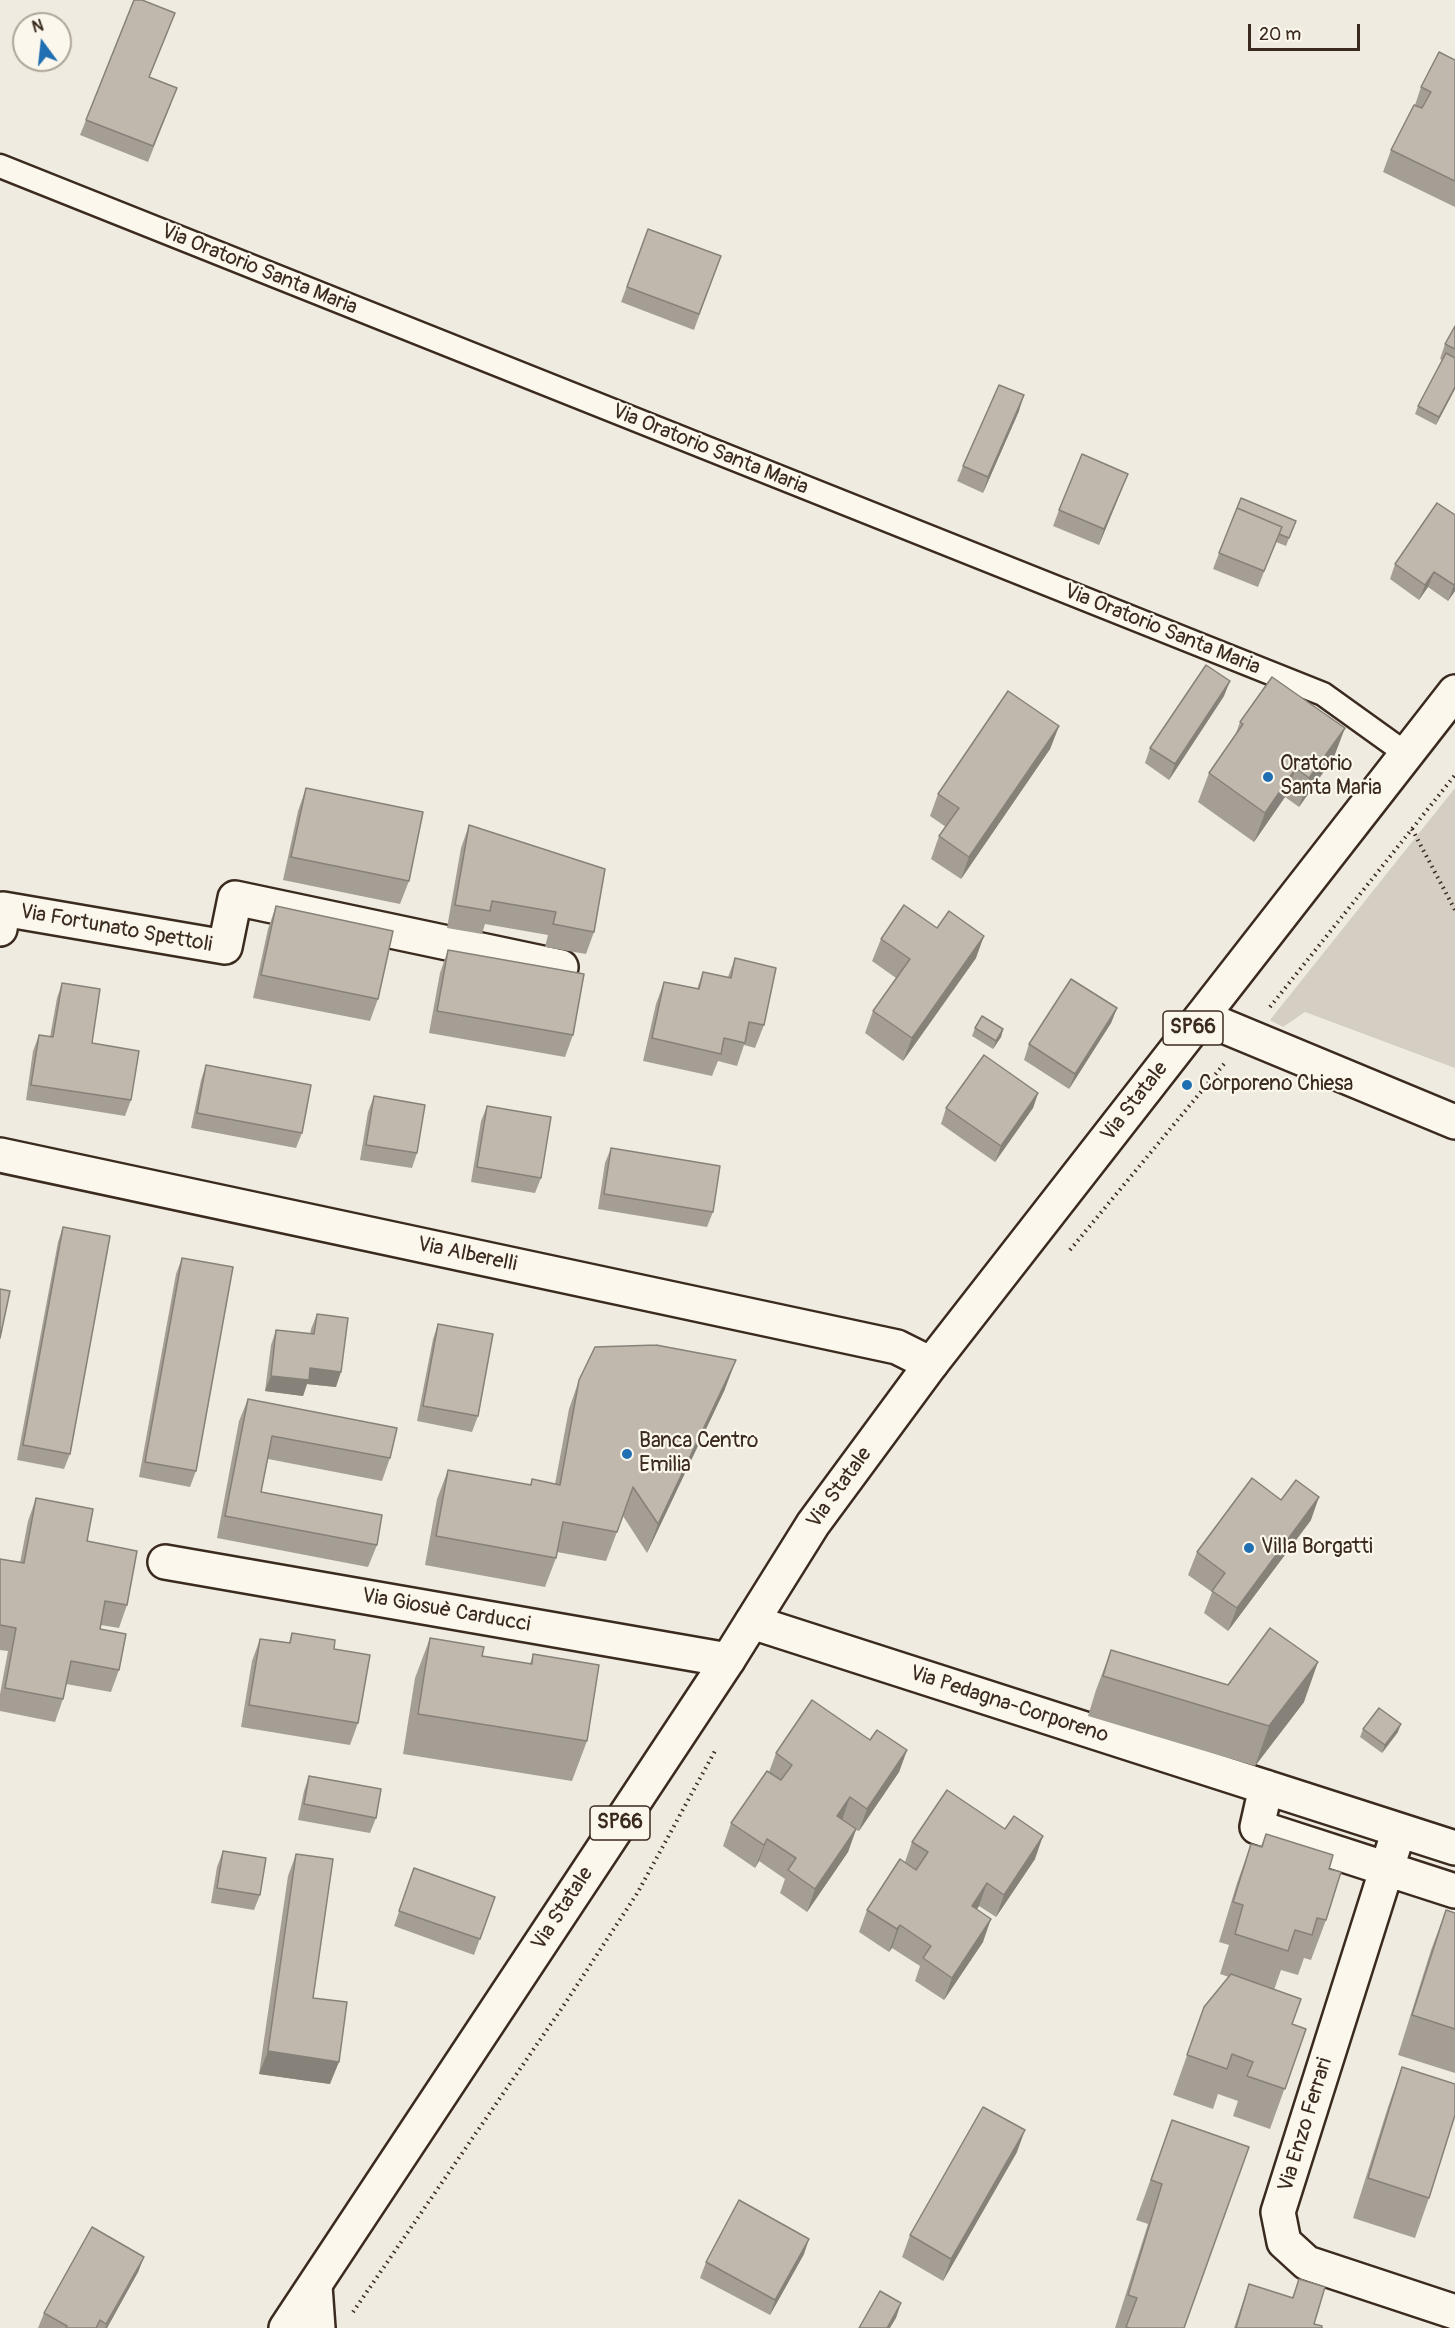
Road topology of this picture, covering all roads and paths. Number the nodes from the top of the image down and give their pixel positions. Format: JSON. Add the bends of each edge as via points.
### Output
{"nodes":[{"id":1,"x":0,"y":166,"type":"edge"},
{"id":2,"x":1455,"y":693,"type":"edge"},
{"id":3,"x":1408,"y":755,"type":"junction"},
{"id":4,"x":1455,"y":775,"type":"edge"},
{"id":5,"x":1412,"y":828,"type":"junction"},
{"id":6,"x":1455,"y":910,"type":"edge"},
{"id":7,"x":0,"y":929,"type":"edge"},
{"id":8,"x":561,"y":967,"type":"edge"},
{"id":9,"x":1202,"y":1017,"type":"junction"},
{"id":10,"x":1247,"y":1036,"type":"junction"},
{"id":11,"x":1455,"y":1122,"type":"edge"},
{"id":12,"x":0,"y":1155,"type":"edge"},
{"id":13,"x":1067,"y":1253,"type":"dead end"},
{"id":14,"x":931,"y":1364,"type":"junction"},
{"id":15,"x":165,"y":1562,"type":"dead end"},
{"id":16,"x":752,"y":1622,"type":"junction"},
{"id":17,"x":728,"y":1660,"type":"junction"},
{"id":18,"x":717,"y":1746,"type":"dead end"},
{"id":19,"x":1266,"y":1787,"type":"junction"},
{"id":20,"x":1399,"y":1830,"type":"junction"},
{"id":21,"x":1455,"y":1848,"type":"edge"},
{"id":22,"x":1386,"y":1869,"type":"junction"},
{"id":23,"x":1455,"y":1891,"type":"edge"},
{"id":24,"x":315,"y":2286,"type":"junction"},
{"id":25,"x":1455,"y":2312,"type":"edge"},
{"id":26,"x":353,"y":2320,"type":"dead end"},
{"id":27,"x":286,"y":2328,"type":"edge"},
{"id":28,"x":318,"y":2328,"type":"edge"}],
"edges":[{"from":1,"to":3,"type":"lane","name":"Via Oratorio Santa Maria","via":[[1323,694]]},
{"from":2,"to":3,"type":"street","name":"Via Statale","number":"SP66"},
{"from":3,"to":9,"type":"street","name":"Via Statale","number":"SP66"},
{"from":4,"to":5,"type":"path"},
{"from":5,"to":6,"type":"path"},
{"from":5,"to":10,"type":"path"},
{"from":7,"to":8,"type":"street","name":"Via Fortunato Spettoli","via":[[3,909],[225,947],[235,898]]},
{"from":9,"to":10,"type":"street"},
{"from":9,"to":14,"type":"street","name":"Via Statale","number":"SP66"},
{"from":10,"to":11,"type":"street"},
{"from":10,"to":13,"type":"path"},
{"from":12,"to":14,"type":"street","name":"Via Alberelli","via":[[897,1347]]},
{"from":14,"to":16,"type":"street","name":"Via Statale","number":"SP66","via":[[813,1524]]},
{"from":15,"to":17,"type":"street","name":"Via Giosuè Carducci"},
{"from":16,"to":17,"type":"street","name":"Via Statale","number":"SP66"},
{"from":16,"to":19,"type":"street","name":"Via Pedagna-Corporeno"},
{"from":17,"to":24,"type":"street","name":"Via Statale","number":"SP66"},
{"from":18,"to":26,"type":"path","via":[[638,1892],[353,2313]]},
{"from":19,"to":20,"type":"street","name":"Via Pedagna-Corporeno"},
{"from":19,"to":22,"type":"street","via":[[1257,1827]]},
{"from":20,"to":21,"type":"street","name":"Via Pedagna-Corporeno"},
{"from":20,"to":22,"type":"street","name":"Via Enzo Ferrari"},
{"from":22,"to":23,"type":"street"},
{"from":22,"to":25,"type":"street","name":"Via Enzo Ferrari","via":[[1278,2212],[1284,2242],[1307,2263]]},
{"from":24,"to":27,"type":"street","name":"Via Statale","number":"SP66"},
{"from":24,"to":28,"type":"street"}]}
